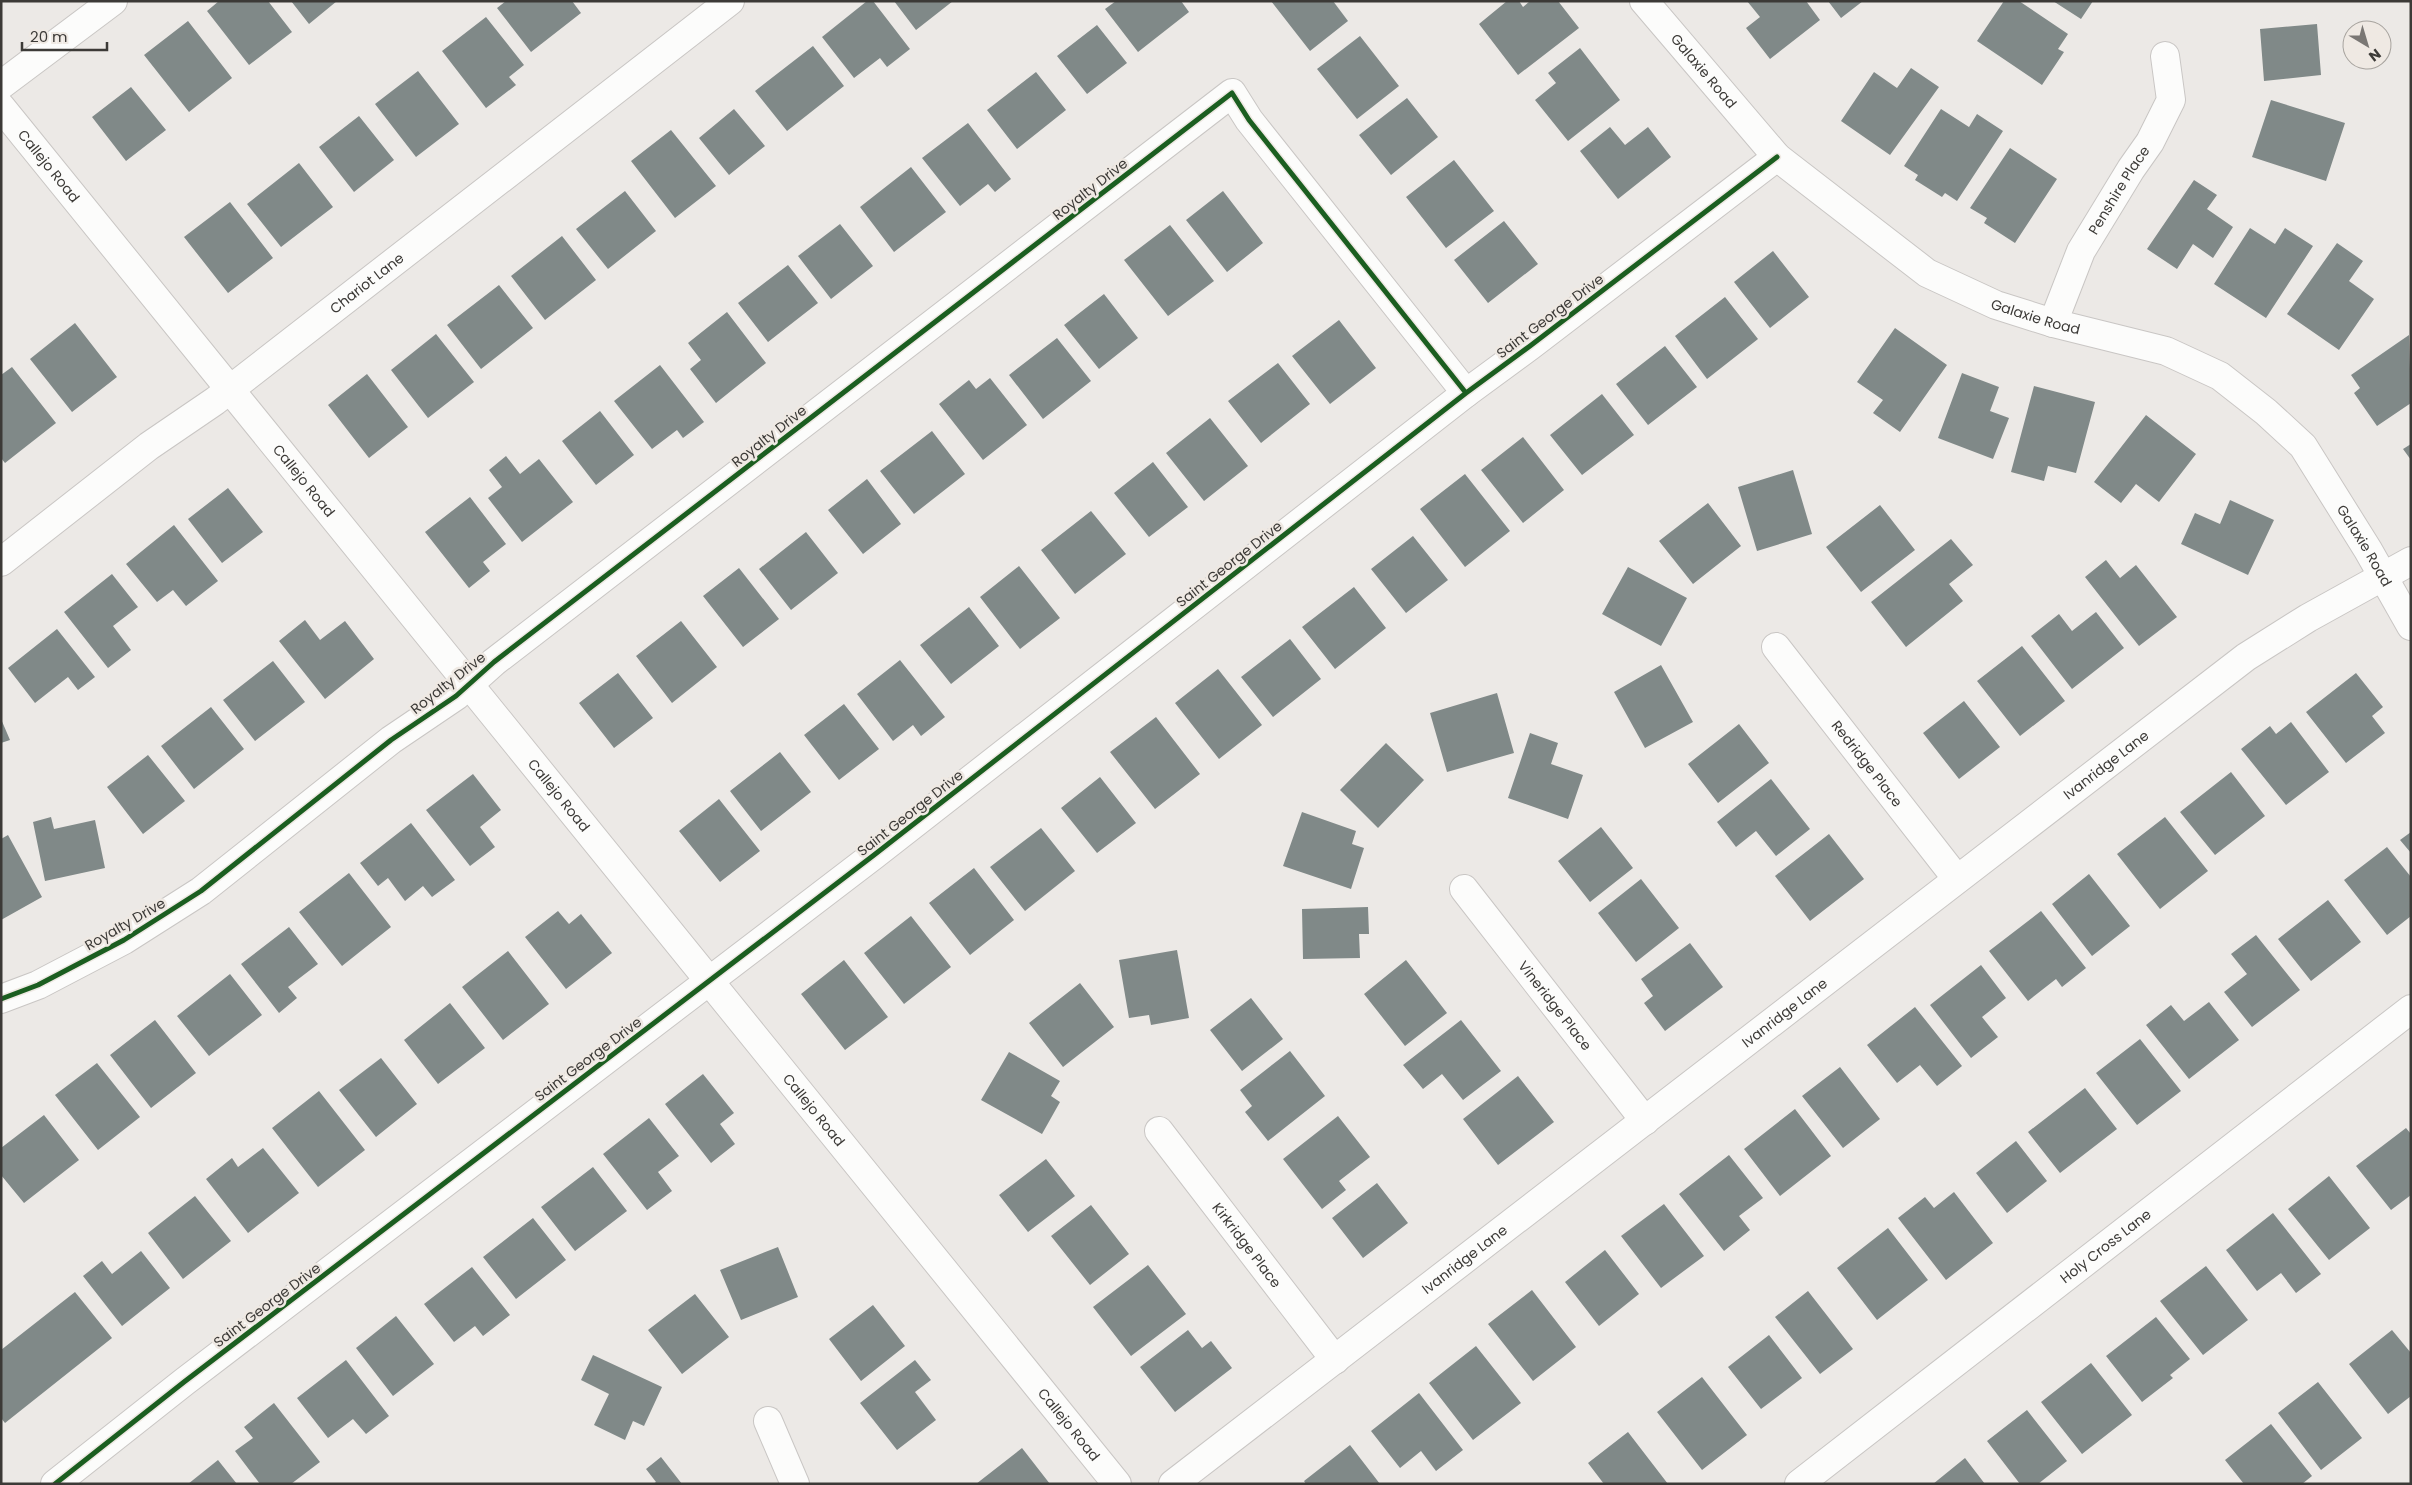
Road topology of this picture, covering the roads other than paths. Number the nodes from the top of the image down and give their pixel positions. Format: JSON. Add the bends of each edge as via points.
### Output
{"nodes":[{"id":1,"x":113,"y":1,"type":"edge"},
{"id":2,"x":730,"y":1,"type":"edge"},
{"id":3,"x":1644,"y":1,"type":"edge"},
{"id":4,"x":2165,"y":56,"type":"dead end"},
{"id":5,"x":1,"y":85,"type":"edge"},
{"id":6,"x":1,"y":107,"type":"edge"},
{"id":7,"x":1776,"y":157,"type":"junction"},
{"id":8,"x":2053,"y":323,"type":"junction"},
{"id":9,"x":230,"y":389,"type":"junction"},
{"id":10,"x":1466,"y":393,"type":"junction"},
{"id":11,"x":2411,"y":561,"type":"edge"},
{"id":12,"x":1,"y":562,"type":"edge"},
{"id":13,"x":2384,"y":577,"type":"junction"},
{"id":14,"x":2411,"y":626,"type":"edge"},
{"id":15,"x":1776,"y":647,"type":"dead end"},
{"id":16,"x":469,"y":683,"type":"junction"},
{"id":17,"x":1957,"y":879,"type":"junction"},
{"id":18,"x":1464,"y":889,"type":"dead end"},
{"id":19,"x":708,"y":981,"type":"junction"},
{"id":20,"x":1,"y":999,"type":"edge"},
{"id":21,"x":2411,"y":1009,"type":"edge"},
{"id":22,"x":1645,"y":1121,"type":"junction"},
{"id":23,"x":1159,"y":1131,"type":"dead end"},
{"id":24,"x":1335,"y":1360,"type":"junction"},
{"id":25,"x":768,"y":1421,"type":"dead end"},
{"id":26,"x":55,"y":1484,"type":"edge"},
{"id":27,"x":795,"y":1484,"type":"edge"},
{"id":28,"x":1117,"y":1484,"type":"edge"},
{"id":29,"x":1173,"y":1484,"type":"edge"},
{"id":30,"x":1799,"y":1484,"type":"edge"}],
"edges":[{"from":1,"to":5,"type":"street"},
{"from":2,"to":9,"type":"street","name":"Chariot Lane"},
{"from":3,"to":7,"type":"street","name":"Galaxie Road"},
{"from":4,"to":8,"type":"street","name":"Penshire Place","via":[[2172,100],[2150,142],[2081,251]]},
{"from":6,"to":9,"type":"street","name":"Callejo Road"},
{"from":7,"to":8,"type":"street","name":"Galaxie Road","via":[[1926,273],[1996,305]]},
{"from":7,"to":10,"type":"street","name":"Saint George Drive"},
{"from":8,"to":13,"type":"street","name":"Galaxie Road","via":[[2166,351],[2220,376],[2303,446]]},
{"from":9,"to":12,"type":"street","name":"Chariot Lane","via":[[149,446]]},
{"from":9,"to":16,"type":"street","name":"Callejo Road"},
{"from":10,"to":16,"type":"street","name":"Royalty Drive","via":[[1249,120],[1232,93]]},
{"from":10,"to":19,"type":"street","name":"Saint George Drive"},
{"from":11,"to":13,"type":"street","name":"Ivanridge Lane"},
{"from":13,"to":14,"type":"street","name":"Galaxie Road"},
{"from":13,"to":17,"type":"street","name":"Ivanridge Lane","via":[[2308,618],[2246,657]]},
{"from":15,"to":17,"type":"street","name":"Redridge Place"},
{"from":16,"to":19,"type":"street","name":"Callejo Road"},
{"from":16,"to":20,"type":"street","name":"Royalty Drive","via":[[456,696],[391,740],[201,892],[124,940],[38,986]]},
{"from":17,"to":22,"type":"street","name":"Ivanridge Lane"},
{"from":18,"to":22,"type":"street","name":"Vineridge Place"},
{"from":19,"to":26,"type":"street","name":"Saint George Drive"},
{"from":19,"to":28,"type":"street","name":"Callejo Road"},
{"from":21,"to":30,"type":"street","name":"Holy Cross Lane"},
{"from":22,"to":24,"type":"street","name":"Ivanridge Lane"},
{"from":23,"to":24,"type":"street","name":"Kirkridge Place"},
{"from":24,"to":29,"type":"street","name":"Ivanridge Lane"},
{"from":25,"to":27,"type":"street"}]}
